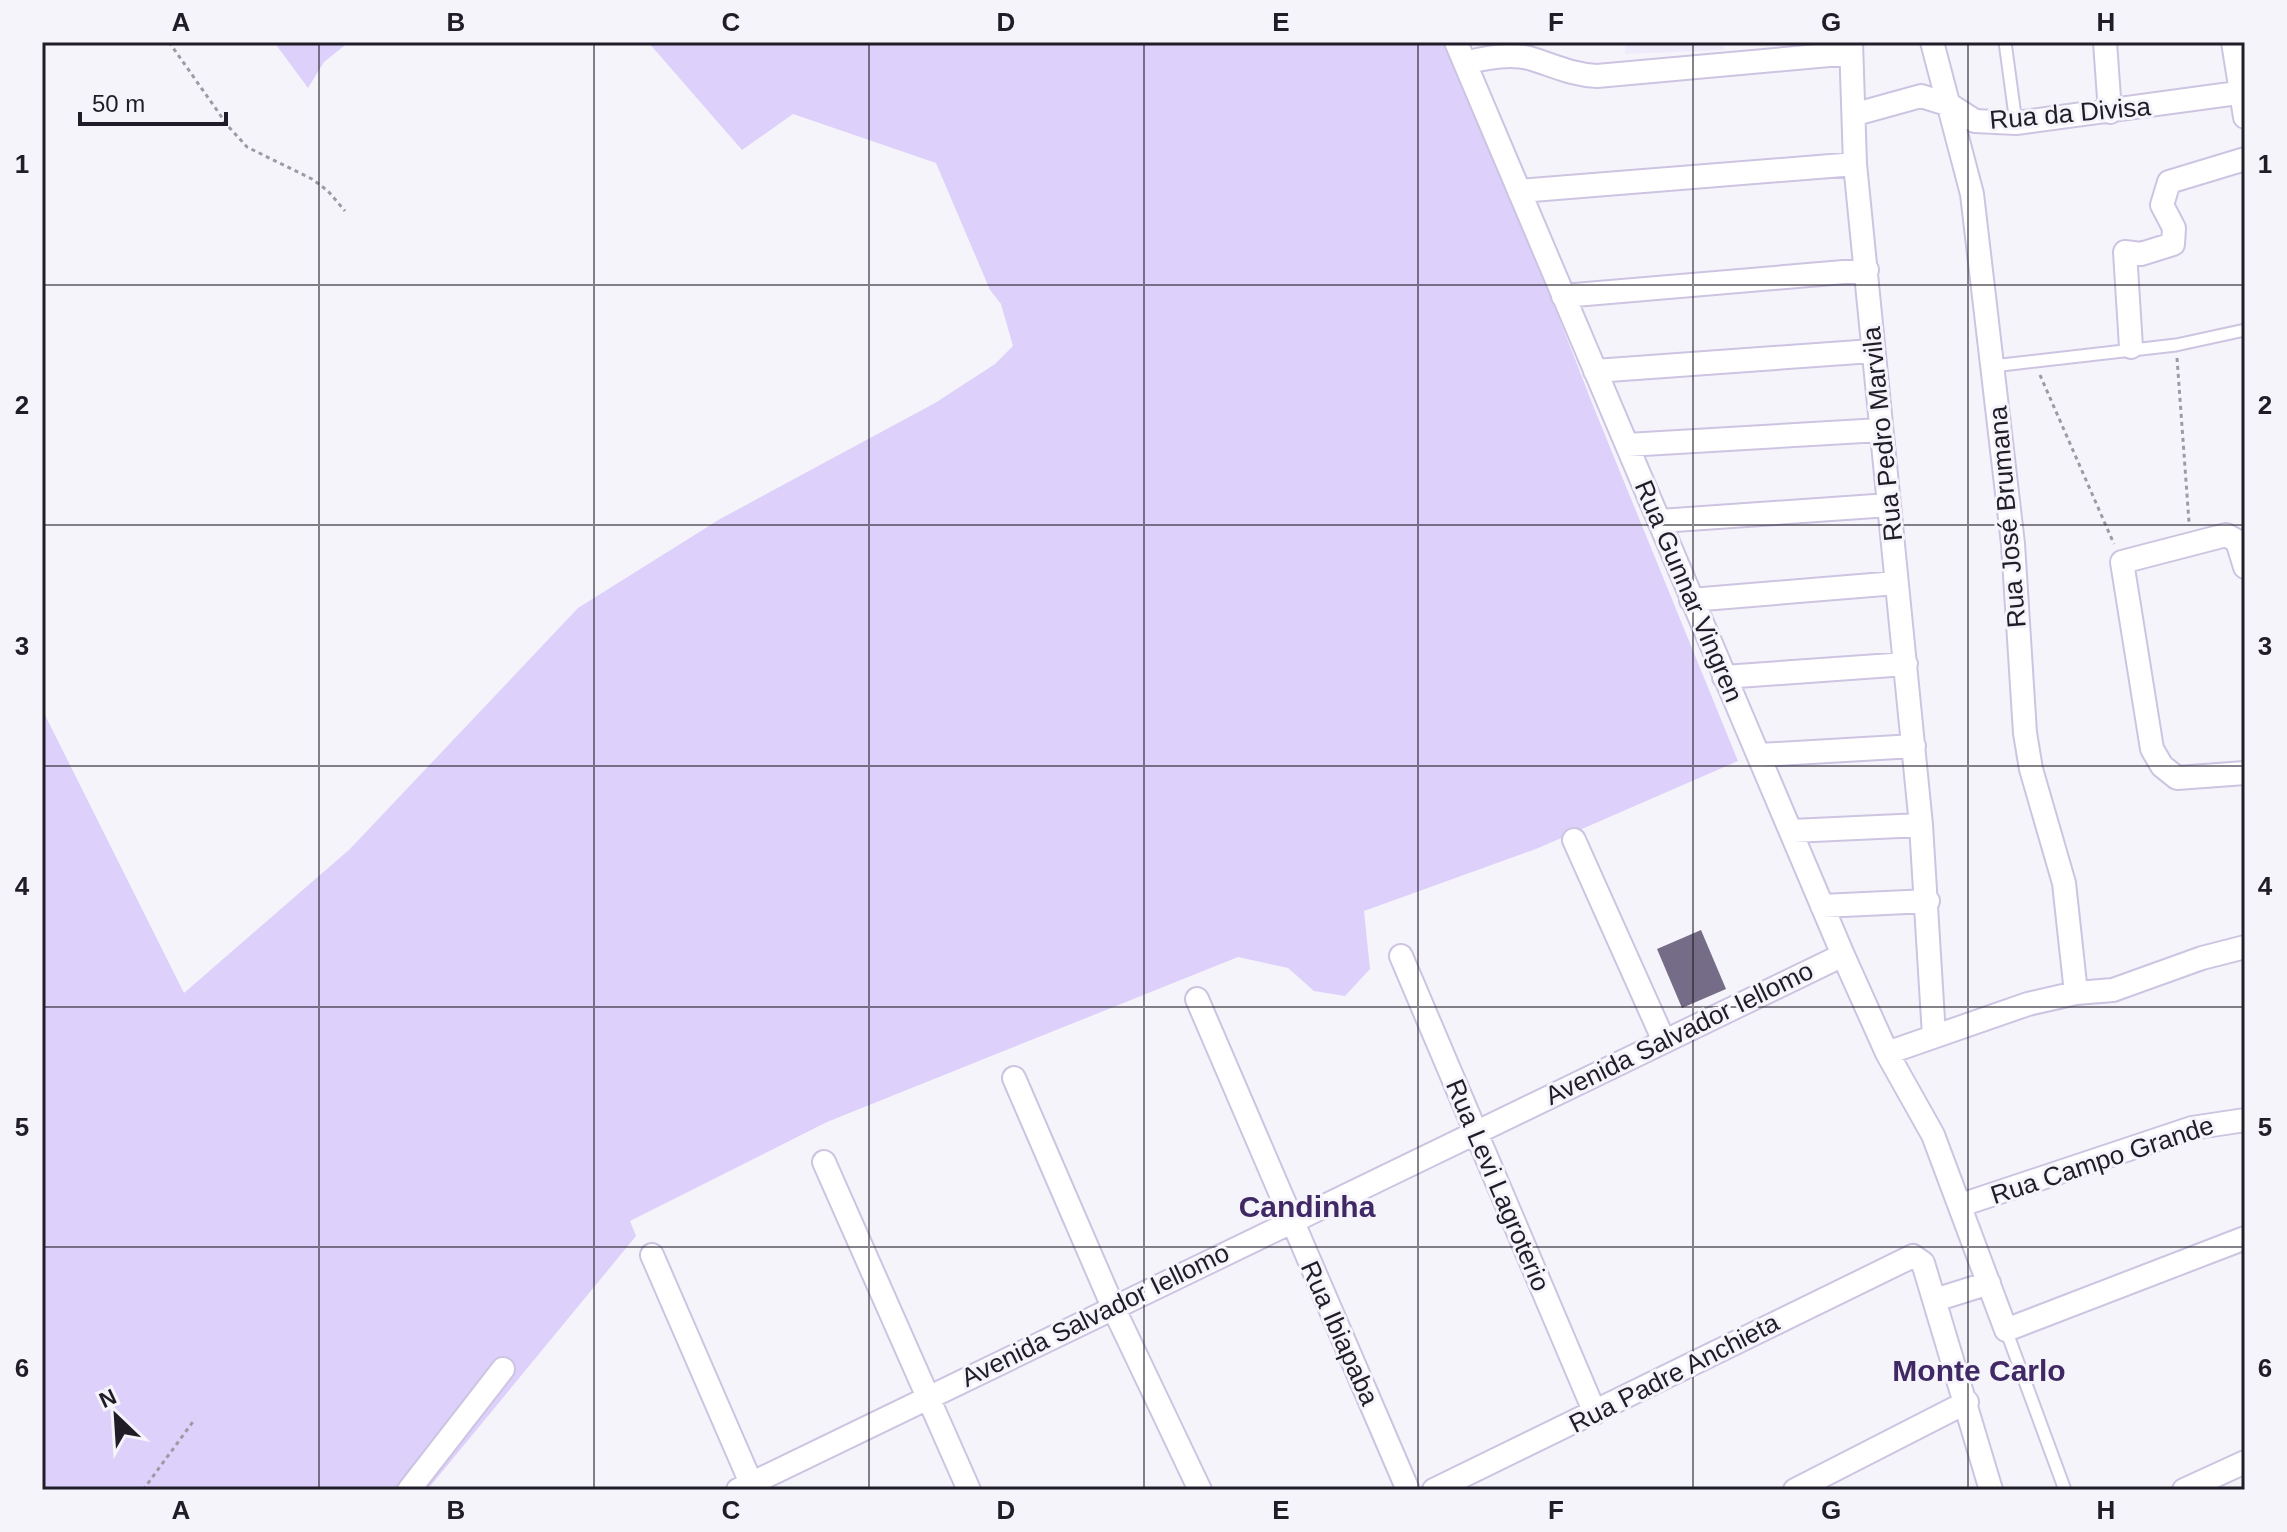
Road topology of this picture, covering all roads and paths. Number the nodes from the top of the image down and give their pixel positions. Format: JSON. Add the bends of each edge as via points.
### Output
{"nodes":[{"id":1,"x":169,"y":42,"type":"edge"},
{"id":2,"x":1932,"y":42,"type":"edge"},
{"id":3,"x":2005,"y":42,"type":"edge"},
{"id":4,"x":2105,"y":42,"type":"edge"},
{"id":5,"x":2233,"y":42,"type":"edge"},
{"id":6,"x":1851,"y":47,"type":"edge"},
{"id":7,"x":1460,"y":52,"type":"edge"},
{"id":8,"x":2242,"y":93,"type":"edge"},
{"id":9,"x":1950,"y":105,"type":"junction"},
{"id":10,"x":2110,"y":112,"type":"junction"},
{"id":11,"x":1856,"y":114,"type":"junction"},
{"id":12,"x":2245,"y":117,"type":"edge"},
{"id":13,"x":2016,"y":123,"type":"junction"},
{"id":14,"x":2245,"y":159,"type":"edge"},
{"id":15,"x":1855,"y":164,"type":"junction"},
{"id":16,"x":1519,"y":191,"type":"junction"},
{"id":17,"x":345,"y":211,"type":"dead end"},
{"id":18,"x":1867,"y":270,"type":"junction"},
{"id":19,"x":1563,"y":296,"type":"junction"},
{"id":20,"x":2245,"y":330,"type":"edge"},
{"id":21,"x":2176,"y":345,"type":"junction"},
{"id":22,"x":2131,"y":347,"type":"junction"},
{"id":23,"x":1872,"y":351,"type":"junction"},
{"id":24,"x":2037,"y":359,"type":"junction"},
{"id":25,"x":1993,"y":366,"type":"junction"},
{"id":26,"x":1595,"y":371,"type":"junction"},
{"id":27,"x":1880,"y":430,"type":"junction"},
{"id":28,"x":1627,"y":445,"type":"junction"},
{"id":29,"x":1889,"y":505,"type":"junction"},
{"id":30,"x":1660,"y":521,"type":"junction"},
{"id":31,"x":2191,"y":546,"type":"junction"},
{"id":32,"x":2122,"y":562,"type":"junction"},
{"id":33,"x":2245,"y":567,"type":"edge"},
{"id":34,"x":1896,"y":583,"type":"junction"},
{"id":35,"x":1691,"y":600,"type":"junction"},
{"id":36,"x":1906,"y":664,"type":"junction"},
{"id":37,"x":1724,"y":677,"type":"junction"},
{"id":38,"x":1914,"y":746,"type":"junction"},
{"id":39,"x":1760,"y":755,"type":"junction"},
{"id":40,"x":2245,"y":773,"type":"edge"},
{"id":41,"x":1921,"y":825,"type":"junction"},
{"id":42,"x":1792,"y":831,"type":"junction"},
{"id":43,"x":1574,"y":840,"type":"dead end"},
{"id":44,"x":1928,"y":901,"type":"junction"},
{"id":45,"x":1822,"y":906,"type":"junction"},
{"id":46,"x":2245,"y":947,"type":"edge"},
{"id":47,"x":1843,"y":955,"type":"junction"},
{"id":48,"x":1401,"y":956,"type":"dead end"},
{"id":49,"x":2076,"y":993,"type":"junction"},
{"id":50,"x":1197,"y":999,"type":"dead end"},
{"id":51,"x":1934,"y":1036,"type":"junction"},
{"id":52,"x":1664,"y":1041,"type":"junction"},
{"id":53,"x":1887,"y":1053,"type":"junction"},
{"id":54,"x":1014,"y":1078,"type":"dead end"},
{"id":55,"x":2245,"y":1120,"type":"edge"},
{"id":56,"x":1475,"y":1131,"type":"junction"},
{"id":57,"x":824,"y":1162,"type":"dead end"},
{"id":58,"x":1961,"y":1205,"type":"junction"},
{"id":59,"x":1291,"y":1220,"type":"junction"},
{"id":60,"x":2245,"y":1238,"type":"edge"},
{"id":61,"x":652,"y":1255,"type":"dead end"},
{"id":62,"x":1989,"y":1283,"type":"junction"},
{"id":63,"x":1935,"y":1300,"type":"junction"},
{"id":64,"x":1113,"y":1307,"type":"junction"},
{"id":65,"x":2006,"y":1330,"type":"junction"},
{"id":66,"x":503,"y":1369,"type":"dead end"},
{"id":67,"x":926,"y":1398,"type":"junction"},
{"id":68,"x":1967,"y":1402,"type":"junction"},
{"id":69,"x":1595,"y":1413,"type":"junction"},
{"id":70,"x":195,"y":1419,"type":"dead end"},
{"id":71,"x":2245,"y":1462,"type":"edge"},
{"id":72,"x":745,"y":1487,"type":"edge"},
{"id":73,"x":143,"y":1490,"type":"edge"},
{"id":74,"x":409,"y":1490,"type":"edge"},
{"id":75,"x":969,"y":1490,"type":"edge"},
{"id":76,"x":1200,"y":1490,"type":"edge"},
{"id":77,"x":1408,"y":1490,"type":"edge"},
{"id":78,"x":1434,"y":1490,"type":"edge"},
{"id":79,"x":1795,"y":1490,"type":"edge"},
{"id":80,"x":1991,"y":1490,"type":"edge"},
{"id":81,"x":2065,"y":1490,"type":"edge"},
{"id":82,"x":2184,"y":1490,"type":"edge"}],
"edges":[{"from":1,"to":17,"type":"path","via":[[247,147],[312,179]]},
{"from":2,"to":9,"type":"street","name":"Rua José Brumana"},
{"from":3,"to":13,"type":"lane"},
{"from":4,"to":10,"type":"street"},
{"from":5,"to":8,"type":"street"},
{"from":6,"to":7,"type":"street","via":[[1597,76],[1527,58]]},
{"from":6,"to":11,"type":"street","name":"Rua Pedro Marvila"},
{"from":7,"to":16,"type":"street","name":"Rua Gunnar Vingren"},
{"from":8,"to":10,"type":"street","name":"Rua da Divisa"},
{"from":8,"to":12,"type":"street"},
{"from":9,"to":11,"type":"street","name":"Rua da Divisa","via":[[1921,96]]},
{"from":9,"to":13,"type":"street","name":"Rua da Divisa","via":[[1975,121]]},
{"from":9,"to":25,"type":"street","name":"Rua José Brumana","via":[[1972,194]]},
{"from":10,"to":13,"type":"street","name":"Rua da Divisa"},
{"from":11,"to":15,"type":"street","name":"Rua Pedro Marvila"},
{"from":14,"to":22,"type":"street","via":[[2169,182],[2162,205],[2174,228],[2173,244],[2141,254],[2125,252]]},
{"from":15,"to":16,"type":"street"},
{"from":15,"to":18,"type":"street","name":"Rua Pedro Marvila"},
{"from":16,"to":19,"type":"street","name":"Rua Gunnar Vingren"},
{"from":18,"to":19,"type":"street"},
{"from":18,"to":23,"type":"street","name":"Rua Pedro Marvila"},
{"from":19,"to":26,"type":"street","name":"Rua Gunnar Vingren"},
{"from":20,"to":21,"type":"lane"},
{"from":21,"to":22,"type":"lane"},
{"from":21,"to":31,"type":"path"},
{"from":22,"to":24,"type":"lane"},
{"from":23,"to":26,"type":"street"},
{"from":23,"to":27,"type":"street","name":"Rua Pedro Marvila"},
{"from":24,"to":25,"type":"lane"},
{"from":24,"to":32,"type":"path","via":[[2043,385]]},
{"from":25,"to":49,"type":"street","name":"Rua José Brumana","via":[[2013,544],[2025,733],[2064,883]]},
{"from":26,"to":28,"type":"street","name":"Rua Gunnar Vingren"},
{"from":27,"to":28,"type":"street"},
{"from":27,"to":29,"type":"street","name":"Rua Pedro Marvila"},
{"from":28,"to":30,"type":"street","name":"Rua Gunnar Vingren"},
{"from":29,"to":30,"type":"street"},
{"from":29,"to":34,"type":"street","name":"Rua Pedro Marvila"},
{"from":30,"to":35,"type":"street","name":"Rua Gunnar Vingren"},
{"from":31,"to":32,"type":"street"},
{"from":31,"to":33,"type":"street","via":[[2231,536]]},
{"from":32,"to":40,"type":"street","via":[[2157,758],[2177,778]]},
{"from":34,"to":35,"type":"street"},
{"from":34,"to":36,"type":"street","name":"Rua Pedro Marvila"},
{"from":35,"to":37,"type":"street","name":"Rua Gunnar Vingren"},
{"from":36,"to":37,"type":"street"},
{"from":36,"to":38,"type":"street","name":"Rua Pedro Marvila"},
{"from":37,"to":39,"type":"street","name":"Rua Gunnar Vingren"},
{"from":38,"to":39,"type":"street"},
{"from":38,"to":41,"type":"street","name":"Rua Pedro Marvila"},
{"from":39,"to":42,"type":"street","name":"Rua Gunnar Vingren"},
{"from":41,"to":42,"type":"street"},
{"from":41,"to":44,"type":"street","name":"Rua Pedro Marvila"},
{"from":42,"to":45,"type":"street","name":"Rua Gunnar Vingren"},
{"from":43,"to":52,"type":"street"},
{"from":44,"to":45,"type":"street"},
{"from":44,"to":51,"type":"street","name":"Rua Pedro Marvila"},
{"from":45,"to":47,"type":"street","name":"Rua Gunnar Vingren"},
{"from":46,"to":49,"type":"street","via":[[2113,990]]},
{"from":47,"to":52,"type":"street","name":"Avenida Salvador Iellomo"},
{"from":47,"to":53,"type":"street","name":"Rua Gunnar Vingren"},
{"from":48,"to":56,"type":"street","name":"Rua Levi Lagroterio"},
{"from":49,"to":51,"type":"street"},
{"from":50,"to":59,"type":"street","name":"Rua Ibiapaba"},
{"from":51,"to":53,"type":"street"},
{"from":52,"to":56,"type":"street","name":"Avenida Salvador Iellomo"},
{"from":53,"to":58,"type":"street","name":"Rua Gunnar Vingren","via":[[1933,1135]]},
{"from":54,"to":64,"type":"street"},
{"from":55,"to":58,"type":"street","name":"Rua Campo Grande","via":[[2192,1128]]},
{"from":56,"to":59,"type":"street","name":"Avenida Salvador Iellomo"},
{"from":56,"to":69,"type":"street","name":"Rua Levi Lagroterio"},
{"from":57,"to":67,"type":"street"},
{"from":58,"to":62,"type":"street","name":"Rua Gunnar Vingren"},
{"from":59,"to":64,"type":"street","name":"Avenida Salvador Iellomo"},
{"from":59,"to":77,"type":"street","name":"Rua Ibiapaba"},
{"from":60,"to":65,"type":"street"},
{"from":61,"to":72,"type":"street"},
{"from":62,"to":63,"type":"street"},
{"from":62,"to":65,"type":"street","name":"Rua Gunnar Vingren"},
{"from":63,"to":68,"type":"street"},
{"from":63,"to":69,"type":"street","name":"Rua Padre Anchieta","via":[[1923,1263],[1913,1256]]},
{"from":64,"to":67,"type":"street","name":"Avenida Salvador Iellomo"},
{"from":64,"to":76,"type":"street"},
{"from":65,"to":81,"type":"lane"},
{"from":66,"to":74,"type":"street"},
{"from":67,"to":72,"type":"street","name":"Avenida Salvador Iellomo"},
{"from":67,"to":75,"type":"street"},
{"from":68,"to":79,"type":"street"},
{"from":68,"to":80,"type":"street"},
{"from":69,"to":78,"type":"street","name":"Rua Padre Anchieta"},
{"from":70,"to":73,"type":"path"},
{"from":71,"to":82,"type":"street"}]}
